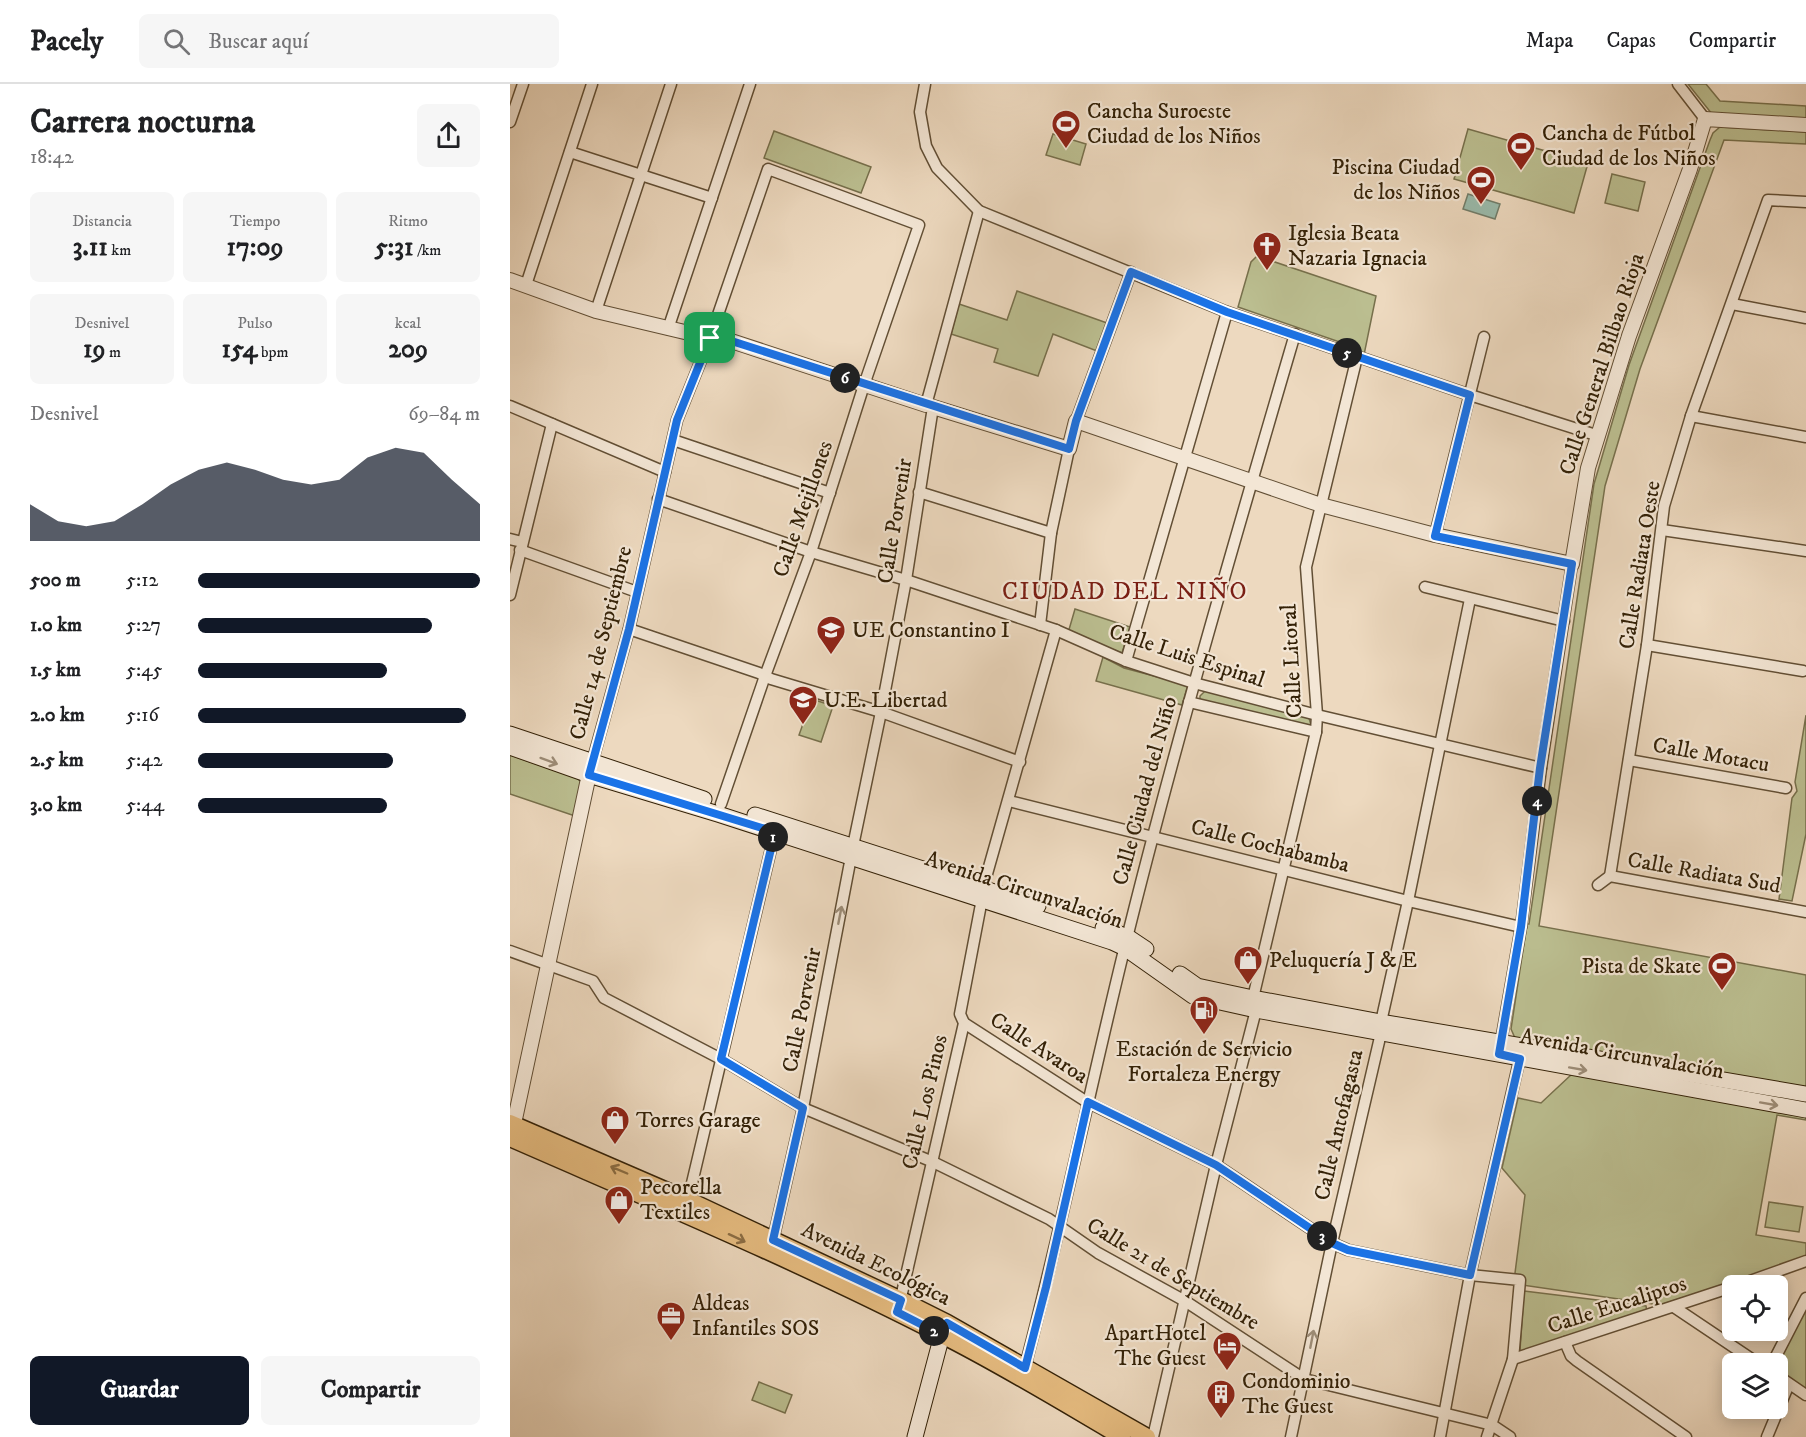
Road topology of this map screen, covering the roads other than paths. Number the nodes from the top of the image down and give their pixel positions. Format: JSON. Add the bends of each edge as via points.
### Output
{"nodes":[{"id":1,"x":523,"y":84,"type":"edge"},
{"id":2,"x":592,"y":84,"type":"edge"},
{"id":3,"x":671,"y":84,"type":"edge"},
{"id":4,"x":750,"y":84,"type":"edge"},
{"id":5,"x":925,"y":84,"type":"edge"},
{"id":6,"x":1678,"y":84,"type":"edge"},
{"id":7,"x":1705,"y":119,"type":"junction"},
{"id":8,"x":510,"y":122,"type":"edge"},
{"id":9,"x":1806,"y":125,"type":"edge"},
{"id":10,"x":570,"y":152,"type":"junction"},
{"id":11,"x":768,"y":169,"type":"joint"},
{"id":12,"x":641,"y":175,"type":"junction"},
{"id":13,"x":712,"y":198,"type":"junction"},
{"id":14,"x":1806,"y":202,"type":"edge"},
{"id":15,"x":979,"y":211,"type":"junction"},
{"id":16,"x":1131,"y":272,"type":"junction"},
{"id":17,"x":510,"y":280,"type":"edge"},
{"id":18,"x":526,"y":285,"type":"junction"},
{"id":19,"x":1732,"y":304,"type":"junction"},
{"id":20,"x":596,"y":311,"type":"junction"},
{"id":21,"x":1227,"y":312,"type":"junction"},
{"id":22,"x":1806,"y":318,"type":"edge"},
{"id":23,"x":668,"y":329,"type":"junction"},
{"id":24,"x":1295,"y":334,"type":"junction"},
{"id":25,"x":1484,"y":337,"type":"dead end"},
{"id":26,"x":710,"y":338,"type":"junction"},
{"id":27,"x":1356,"y":357,"type":"junction"},
{"id":28,"x":864,"y":385,"type":"junction"},
{"id":29,"x":1470,"y":395,"type":"junction"},
{"id":30,"x":510,"y":406,"type":"edge"},
{"id":31,"x":929,"y":406,"type":"junction"},
{"id":32,"x":1691,"y":416,"type":"junction"},
{"id":33,"x":1076,"y":421,"type":"junction"},
{"id":34,"x":552,"y":424,"type":"junction"},
{"id":35,"x":1599,"y":436,"type":"junction"},
{"id":36,"x":1806,"y":437,"type":"edge"},
{"id":37,"x":673,"y":440,"type":"junction"},
{"id":38,"x":1069,"y":449,"type":"junction"},
{"id":39,"x":1185,"y":460,"type":"junction"},
{"id":40,"x":665,"y":472,"type":"junction"},
{"id":41,"x":1252,"y":481,"type":"junction"},
{"id":42,"x":919,"y":492,"type":"junction"},
{"id":43,"x":830,"y":493,"type":"junction"},
{"id":44,"x":658,"y":499,"type":"junction"},
{"id":45,"x":1321,"y":505,"type":"junction"},
{"id":46,"x":1662,"y":530,"type":"junction"},
{"id":47,"x":1051,"y":533,"type":"junction"},
{"id":48,"x":1435,"y":536,"type":"junction"},
{"id":49,"x":510,"y":539,"type":"edge"},
{"id":50,"x":521,"y":546,"type":"junction"},
{"id":51,"x":1806,"y":551,"type":"edge"},
{"id":52,"x":811,"y":552,"type":"junction"},
{"id":53,"x":1572,"y":564,"type":"junction"},
{"id":54,"x":906,"y":580,"type":"junction"},
{"id":55,"x":1425,"y":587,"type":"dead end"},
{"id":56,"x":637,"y":592,"type":"junction"},
{"id":57,"x":510,"y":595,"type":"edge"},
{"id":58,"x":1470,"y":598,"type":"junction"},
{"id":59,"x":1564,"y":621,"type":"junction"},
{"id":60,"x":1040,"y":625,"type":"junction"},
{"id":61,"x":629,"y":629,"type":"junction"},
{"id":62,"x":1056,"y":630,"type":"junction"},
{"id":63,"x":1647,"y":645,"type":"junction"},
{"id":64,"x":1126,"y":661,"type":"junction"},
{"id":65,"x":1803,"y":671,"type":"dead end"},
{"id":66,"x":765,"y":676,"type":"junction"},
{"id":67,"x":1194,"y":682,"type":"junction"},
{"id":68,"x":1189,"y":702,"type":"junction"},
{"id":69,"x":881,"y":712,"type":"junction"},
{"id":70,"x":1317,"y":715,"type":"junction"},
{"id":71,"x":1316,"y":732,"type":"junction"},
{"id":72,"x":510,"y":734,"type":"edge"},
{"id":73,"x":1439,"y":745,"type":"junction"},
{"id":74,"x":510,"y":747,"type":"edge"},
{"id":75,"x":1629,"y":760,"type":"junction"},
{"id":76,"x":1020,"y":762,"type":"junction"},
{"id":77,"x":1540,"y":768,"type":"junction"},
{"id":78,"x":590,"y":769,"type":"junction"},
{"id":79,"x":1786,"y":788,"type":"dead end"},
{"id":80,"x":1009,"y":801,"type":"junction"},
{"id":81,"x":721,"y":804,"type":"junction"},
{"id":82,"x":775,"y":832,"type":"junction"},
{"id":83,"x":1154,"y":836,"type":"junction"},
{"id":84,"x":852,"y":851,"type":"junction"},
{"id":85,"x":1284,"y":870,"type":"junction"},
{"id":86,"x":1610,"y":876,"type":"junction"},
{"id":87,"x":1598,"y":885,"type":"dead end"},
{"id":88,"x":983,"y":894,"type":"junction"},
{"id":89,"x":1408,"y":901,"type":"junction"},
{"id":90,"x":1806,"y":912,"type":"edge"},
{"id":91,"x":1521,"y":927,"type":"junction"},
{"id":92,"x":1126,"y":942,"type":"junction"},
{"id":93,"x":510,"y":951,"type":"edge"},
{"id":94,"x":549,"y":965,"type":"junction"},
{"id":95,"x":1255,"y":1004,"type":"junction"},
{"id":96,"x":964,"y":1023,"type":"junction"},
{"id":97,"x":1381,"y":1028,"type":"junction"},
{"id":98,"x":1500,"y":1048,"type":"junction"},
{"id":99,"x":1521,"y":1052,"type":"junction"},
{"id":100,"x":721,"y":1059,"type":"junction"},
{"id":101,"x":1806,"y":1094,"type":"edge"},
{"id":102,"x":1088,"y":1102,"type":"junction"},
{"id":103,"x":803,"y":1108,"type":"junction"},
{"id":104,"x":1806,"y":1110,"type":"edge"},
{"id":105,"x":511,"y":1131,"type":"edge"},
{"id":106,"x":933,"y":1162,"type":"junction"},
{"id":107,"x":1216,"y":1165,"type":"junction"},
{"id":108,"x":688,"y":1200,"type":"junction"},
{"id":109,"x":1059,"y":1227,"type":"junction"},
{"id":110,"x":773,"y":1240,"type":"junction"},
{"id":111,"x":1332,"y":1243,"type":"junction"},
{"id":112,"x":1806,"y":1261,"type":"edge"},
{"id":113,"x":1470,"y":1275,"type":"junction"},
{"id":114,"x":1766,"y":1275,"type":"edge"},
{"id":115,"x":1722,"y":1290,"type":"edge"},
{"id":116,"x":1806,"y":1298,"type":"edge"},
{"id":117,"x":1185,"y":1300,"type":"junction"},
{"id":118,"x":899,"y":1306,"type":"junction"},
{"id":119,"x":1674,"y":1307,"type":"junction"},
{"id":120,"x":944,"y":1329,"type":"junction"},
{"id":121,"x":1565,"y":1342,"type":"junction"},
{"id":122,"x":1743,"y":1353,"type":"edge"},
{"id":123,"x":1778,"y":1353,"type":"edge"},
{"id":124,"x":1513,"y":1359,"type":"junction"},
{"id":125,"x":1025,"y":1368,"type":"junction"},
{"id":126,"x":1304,"y":1379,"type":"junction"},
{"id":127,"x":1789,"y":1384,"type":"joint"},
{"id":128,"x":1806,"y":1395,"type":"edge"},
{"id":129,"x":1444,"y":1414,"type":"junction"},
{"id":130,"x":1492,"y":1425,"type":"junction"},
{"id":131,"x":1119,"y":1436,"type":"edge"},
{"id":132,"x":915,"y":1437,"type":"edge"},
{"id":133,"x":1147,"y":1437,"type":"edge"},
{"id":134,"x":1153,"y":1437,"type":"edge"},
{"id":135,"x":1291,"y":1437,"type":"edge"},
{"id":136,"x":1440,"y":1437,"type":"edge"},
{"id":137,"x":1487,"y":1437,"type":"edge"},
{"id":138,"x":1510,"y":1437,"type":"edge"},
{"id":139,"x":1686,"y":1437,"type":"edge"},
{"id":140,"x":1767,"y":1437,"type":"edge"}],
"edges":[{"from":1,"to":8,"type":"street"},
{"from":2,"to":10,"type":"street"},
{"from":3,"to":12,"type":"street"},
{"from":4,"to":13,"type":"street"},
{"from":5,"to":15,"type":"street","via":[[920,112],[926,146],[937,168]]},
{"from":6,"to":7,"type":"street"},
{"from":7,"to":9,"type":"street"},
{"from":7,"to":35,"type":"street","name":"Calle General Bilbao Rioja","via":[[1629,336]]},
{"from":10,"to":12,"type":"street"},
{"from":10,"to":18,"type":"street"},
{"from":11,"to":26,"type":"street","name":"Calle 14 de Septiembre"},
{"from":11,"to":28,"type":"street","name":"Calle Mejillones","via":[[919,225]]},
{"from":12,"to":13,"type":"street"},
{"from":12,"to":20,"type":"street"},
{"from":13,"to":23,"type":"street"},
{"from":14,"to":19,"type":"street","name":"Calle Radiata Oeste","via":[[1768,200]]},
{"from":15,"to":16,"type":"street"},
{"from":15,"to":31,"type":"street","name":"Calle Porvenir"},
{"from":16,"to":21,"type":"street"},
{"from":16,"to":33,"type":"street"},
{"from":17,"to":18,"type":"street"},
{"from":18,"to":20,"type":"street"},
{"from":19,"to":22,"type":"street"},
{"from":19,"to":32,"type":"street","name":"Calle Radiata Oeste"},
{"from":20,"to":23,"type":"street"},
{"from":21,"to":24,"type":"street"},
{"from":21,"to":39,"type":"street"},
{"from":23,"to":26,"type":"street"},
{"from":24,"to":27,"type":"street"},
{"from":24,"to":41,"type":"street","name":"Calle Ciudad del Niño"},
{"from":25,"to":29,"type":"street"},
{"from":26,"to":28,"type":"street","via":[[719,337]]},
{"from":26,"to":37,"type":"street","name":"Calle 14 de Septiembre","via":[[677,420]]},
{"from":27,"to":29,"type":"street"},
{"from":27,"to":45,"type":"street","name":"Calle Litoral"},
{"from":28,"to":31,"type":"street"},
{"from":28,"to":43,"type":"street","name":"Calle Mejillones"},
{"from":29,"to":35,"type":"street"},
{"from":29,"to":48,"type":"street"},
{"from":30,"to":34,"type":"street"},
{"from":31,"to":38,"type":"street"},
{"from":31,"to":42,"type":"street","name":"Calle Porvenir"},
{"from":32,"to":36,"type":"street"},
{"from":32,"to":46,"type":"street","name":"Calle Radiata Oeste","via":[[1664,506]]},
{"from":33,"to":38,"type":"street"},
{"from":33,"to":39,"type":"street"},
{"from":34,"to":40,"type":"street"},
{"from":34,"to":50,"type":"street"},
{"from":35,"to":53,"type":"street","name":"Calle General Bilbao Rioja","via":[[1588,468]]},
{"from":37,"to":40,"type":"street","name":"Calle 14 de Septiembre"},
{"from":37,"to":43,"type":"street"},
{"from":38,"to":47,"type":"street"},
{"from":39,"to":41,"type":"street"},
{"from":39,"to":64,"type":"street"},
{"from":40,"to":44,"type":"street","name":"Calle 14 de Septiembre"},
{"from":41,"to":45,"type":"street"},
{"from":41,"to":67,"type":"street","name":"Calle Ciudad del Niño"},
{"from":42,"to":47,"type":"street"},
{"from":42,"to":54,"type":"street","name":"Calle Porvenir"},
{"from":43,"to":52,"type":"street","name":"Calle Mejillones"},
{"from":44,"to":52,"type":"street","name":"Calle Luis Espinal"},
{"from":44,"to":56,"type":"street","name":"Calle 14 de Septiembre"},
{"from":45,"to":48,"type":"street"},
{"from":45,"to":70,"type":"street","name":"Calle Litoral","via":[[1306,567]]},
{"from":46,"to":51,"type":"street"},
{"from":46,"to":63,"type":"street","name":"Calle Radiata Oeste"},
{"from":47,"to":60,"type":"street"},
{"from":48,"to":53,"type":"street"},
{"from":49,"to":50,"type":"street"},
{"from":50,"to":56,"type":"street"},
{"from":50,"to":57,"type":"street"},
{"from":52,"to":54,"type":"street","name":"Calle Luis Espinal"},
{"from":52,"to":66,"type":"street","name":"Calle Mejillones"},
{"from":53,"to":59,"type":"street","name":"Calle General Bilbao Rioja"},
{"from":54,"to":60,"type":"street","name":"Calle Luis Espinal"},
{"from":54,"to":69,"type":"street","name":"Calle Porvenir"},
{"from":55,"to":58,"type":"street"},
{"from":56,"to":61,"type":"street","name":"Calle 14 de Septiembre"},
{"from":58,"to":59,"type":"street"},
{"from":58,"to":73,"type":"street","name":"Calle Antofagasta"},
{"from":59,"to":77,"type":"street","name":"Calle General Bilbao Rioja"},
{"from":60,"to":62,"type":"street","name":"Calle Luis Espinal"},
{"from":61,"to":66,"type":"street"},
{"from":61,"to":78,"type":"street","name":"Calle 14 de Septiembre"},
{"from":62,"to":64,"type":"street","name":"Calle Luis Espinal"},
{"from":62,"to":76,"type":"street","name":"Calle Los Pinos"},
{"from":63,"to":65,"type":"street"},
{"from":63,"to":75,"type":"street","name":"Calle Radiata Oeste"},
{"from":64,"to":67,"type":"street","name":"Calle Luis Espinal"},
{"from":66,"to":69,"type":"street"},
{"from":66,"to":81,"type":"street","name":"Calle Mejillones"},
{"from":67,"to":68,"type":"street","name":"Calle Ciudad del Niño"},
{"from":67,"to":70,"type":"street","name":"Calle Luis Espinal"},
{"from":68,"to":71,"type":"street","name":"Calle Luis Espinal"},
{"from":68,"to":83,"type":"street","name":"Calle Ciudad del Niño"},
{"from":69,"to":76,"type":"street"},
{"from":69,"to":84,"type":"street","name":"Calle Porvenir"},
{"from":70,"to":71,"type":"street","name":"Calle Litoral"},
{"from":70,"to":73,"type":"street","name":"Calle Luis Espinal"},
{"from":71,"to":85,"type":"street","name":"Calle Litoral"},
{"from":72,"to":78,"type":"main road","name":"Avenida Circunvalación"},
{"from":73,"to":77,"type":"street","name":"Calle Luis Espinal"},
{"from":73,"to":89,"type":"street","name":"Calle Antofagasta"},
{"from":74,"to":78,"type":"main road","name":"Avenida Circunvalación","one_way":true},
{"from":75,"to":79,"type":"street","name":"Calle Motacu"},
{"from":75,"to":86,"type":"street","name":"Calle Radiata Oeste"},
{"from":76,"to":80,"type":"street","name":"Calle Los Pinos"},
{"from":77,"to":91,"type":"street","name":"Calle General Bilbao Rioja"},
{"from":78,"to":81,"type":"main road","name":"Avenida Circunvalación"},
{"from":78,"to":82,"type":"main road","name":"Avenida Circunvalación"},
{"from":78,"to":94,"type":"street","name":"Calle 14 de Septiembre"},
{"from":80,"to":83,"type":"street","name":"Calle Cochabamba"},
{"from":80,"to":88,"type":"street","name":"Calle Los Pinos"},
{"from":81,"to":84,"type":"main road","name":"Avenida Circunvalación"},
{"from":82,"to":84,"type":"main road","name":"Avenida Circunvalación"},
{"from":82,"to":100,"type":"street"},
{"from":83,"to":85,"type":"street","name":"Calle Cochabamba"},
{"from":83,"to":92,"type":"street","name":"Calle Ciudad del Niño"},
{"from":84,"to":88,"type":"main road","name":"Avenida Circunvalación"},
{"from":103,"to":84,"type":"street","name":"Calle Porvenir","one_way":true},
{"from":85,"to":89,"type":"street","name":"Calle Cochabamba"},
{"from":85,"to":95,"type":"street","name":"Calle Litoral"},
{"from":86,"to":87,"type":"street","name":"Calle Radiata Sud"},
{"from":86,"to":90,"type":"street","name":"Calle Radiata Sud"},
{"from":88,"to":92,"type":"main road","name":"Avenida Circunvalación"},
{"from":88,"to":96,"type":"street","name":"Calle Los Pinos","via":[[960,1014]]},
{"from":89,"to":91,"type":"street","name":"Calle Cochabamba"},
{"from":89,"to":97,"type":"street","name":"Calle Antofagasta"},
{"from":91,"to":98,"type":"street","name":"Calle General Bilbao Rioja"},
{"from":92,"to":95,"type":"main road","name":"Avenida Circunvalación","via":[[1193,996]]},
{"from":92,"to":102,"type":"street","name":"Calle Ciudad del Niño"},
{"from":93,"to":94,"type":"street","name":"Calle 21 de Septiembre"},
{"from":94,"to":100,"type":"street","name":"Calle 21 de Septiembre","via":[[593,981],[604,998]]},
{"from":94,"to":105,"type":"street","name":"Calle 14 de Septiembre"},
{"from":95,"to":97,"type":"main road","name":"Avenida Circunvalación"},
{"from":95,"to":107,"type":"street","name":"Calle Litoral"},
{"from":96,"to":102,"type":"street","name":"Calle Avaroa"},
{"from":96,"to":106,"type":"street","name":"Calle Los Pinos"},
{"from":97,"to":98,"type":"main road","name":"Avenida Circunvalación"},
{"from":97,"to":111,"type":"street","name":"Calle Antofagasta"},
{"from":98,"to":99,"type":"main road","name":"Avenida Circunvalación"},
{"from":99,"to":101,"type":"main road","name":"Avenida Circunvalación"},
{"from":99,"to":104,"type":"main road","name":"Avenida Circunvalación","one_way":true},
{"from":99,"to":113,"type":"street"},
{"from":100,"to":103,"type":"street","name":"Calle 21 de Septiembre"},
{"from":100,"to":108,"type":"street"},
{"from":102,"to":107,"type":"street","name":"Calle Avaroa"},
{"from":102,"to":109,"type":"street","name":"Calle Ciudad del Niño"},
{"from":103,"to":106,"type":"street","name":"Calle 21 de Septiembre"},
{"from":103,"to":110,"type":"street","name":"Calle Porvenir"},
{"from":108,"to":105,"type":"main road","name":"Avenida Ecológica","one_way":true},
{"from":105,"to":118,"type":"main road","name":"Avenida Ecológica","one_way":true,"via":[[685,1214]]},
{"from":106,"to":109,"type":"street","name":"Calle 21 de Septiembre"},
{"from":106,"to":118,"type":"street","name":"Calle Los Pinos"},
{"from":107,"to":111,"type":"street","name":"Calle Avaroa"},
{"from":107,"to":117,"type":"street","name":"Calle Litoral"},
{"from":108,"to":110,"type":"main road","name":"Avenida Ecológica"},
{"from":109,"to":117,"type":"street","name":"Calle 21 de Septiembre"},
{"from":109,"to":125,"type":"street","name":"Calle Ciudad del Niño"},
{"from":110,"to":118,"type":"main road","name":"Avenida Ecológica"},
{"from":111,"to":113,"type":"street","name":"Calle Avaroa","via":[[1348,1250]]},
{"from":126,"to":111,"type":"street","name":"Calle Antofagasta","one_way":true},
{"from":112,"to":114,"type":"street","name":"Calle Eucaliptos"},
{"from":113,"to":124,"type":"street","name":"Calle Avaroa","via":[[1520,1281]]},
{"from":113,"to":129,"type":"street"},
{"from":115,"to":119,"type":"street","name":"Calle Eucaliptos"},
{"from":116,"to":123,"type":"street"},
{"from":117,"to":126,"type":"street","name":"Calle 21 de Septiembre"},
{"from":117,"to":134,"type":"street","name":"Calle Litoral"},
{"from":118,"to":120,"type":"main road","name":"Avenida Ecológica"},
{"from":119,"to":121,"type":"street","name":"Calle Eucaliptos"},
{"from":119,"to":122,"type":"street"},
{"from":120,"to":125,"type":"main road","name":"Avenida Ecológica"},
{"from":120,"to":131,"type":"main road","name":"Avenida Ecológica"},
{"from":120,"to":132,"type":"main road"},
{"from":121,"to":124,"type":"street","name":"Calle Eucaliptos"},
{"from":121,"to":139,"type":"street","via":[[1576,1361]]},
{"from":124,"to":130,"type":"street"},
{"from":125,"to":133,"type":"main road","name":"Avenida Ecológica"},
{"from":126,"to":129,"type":"street","name":"Calle 21 de Septiembre"},
{"from":126,"to":135,"type":"street","name":"Calle Antofagasta"},
{"from":127,"to":128,"type":"street"},
{"from":127,"to":140,"type":"street"},
{"from":129,"to":130,"type":"street","name":"Calle 21 de Septiembre"},
{"from":129,"to":136,"type":"street"},
{"from":130,"to":137,"type":"street"},
{"from":130,"to":138,"type":"street","name":"Calle 21 de Septiembre"}]}
